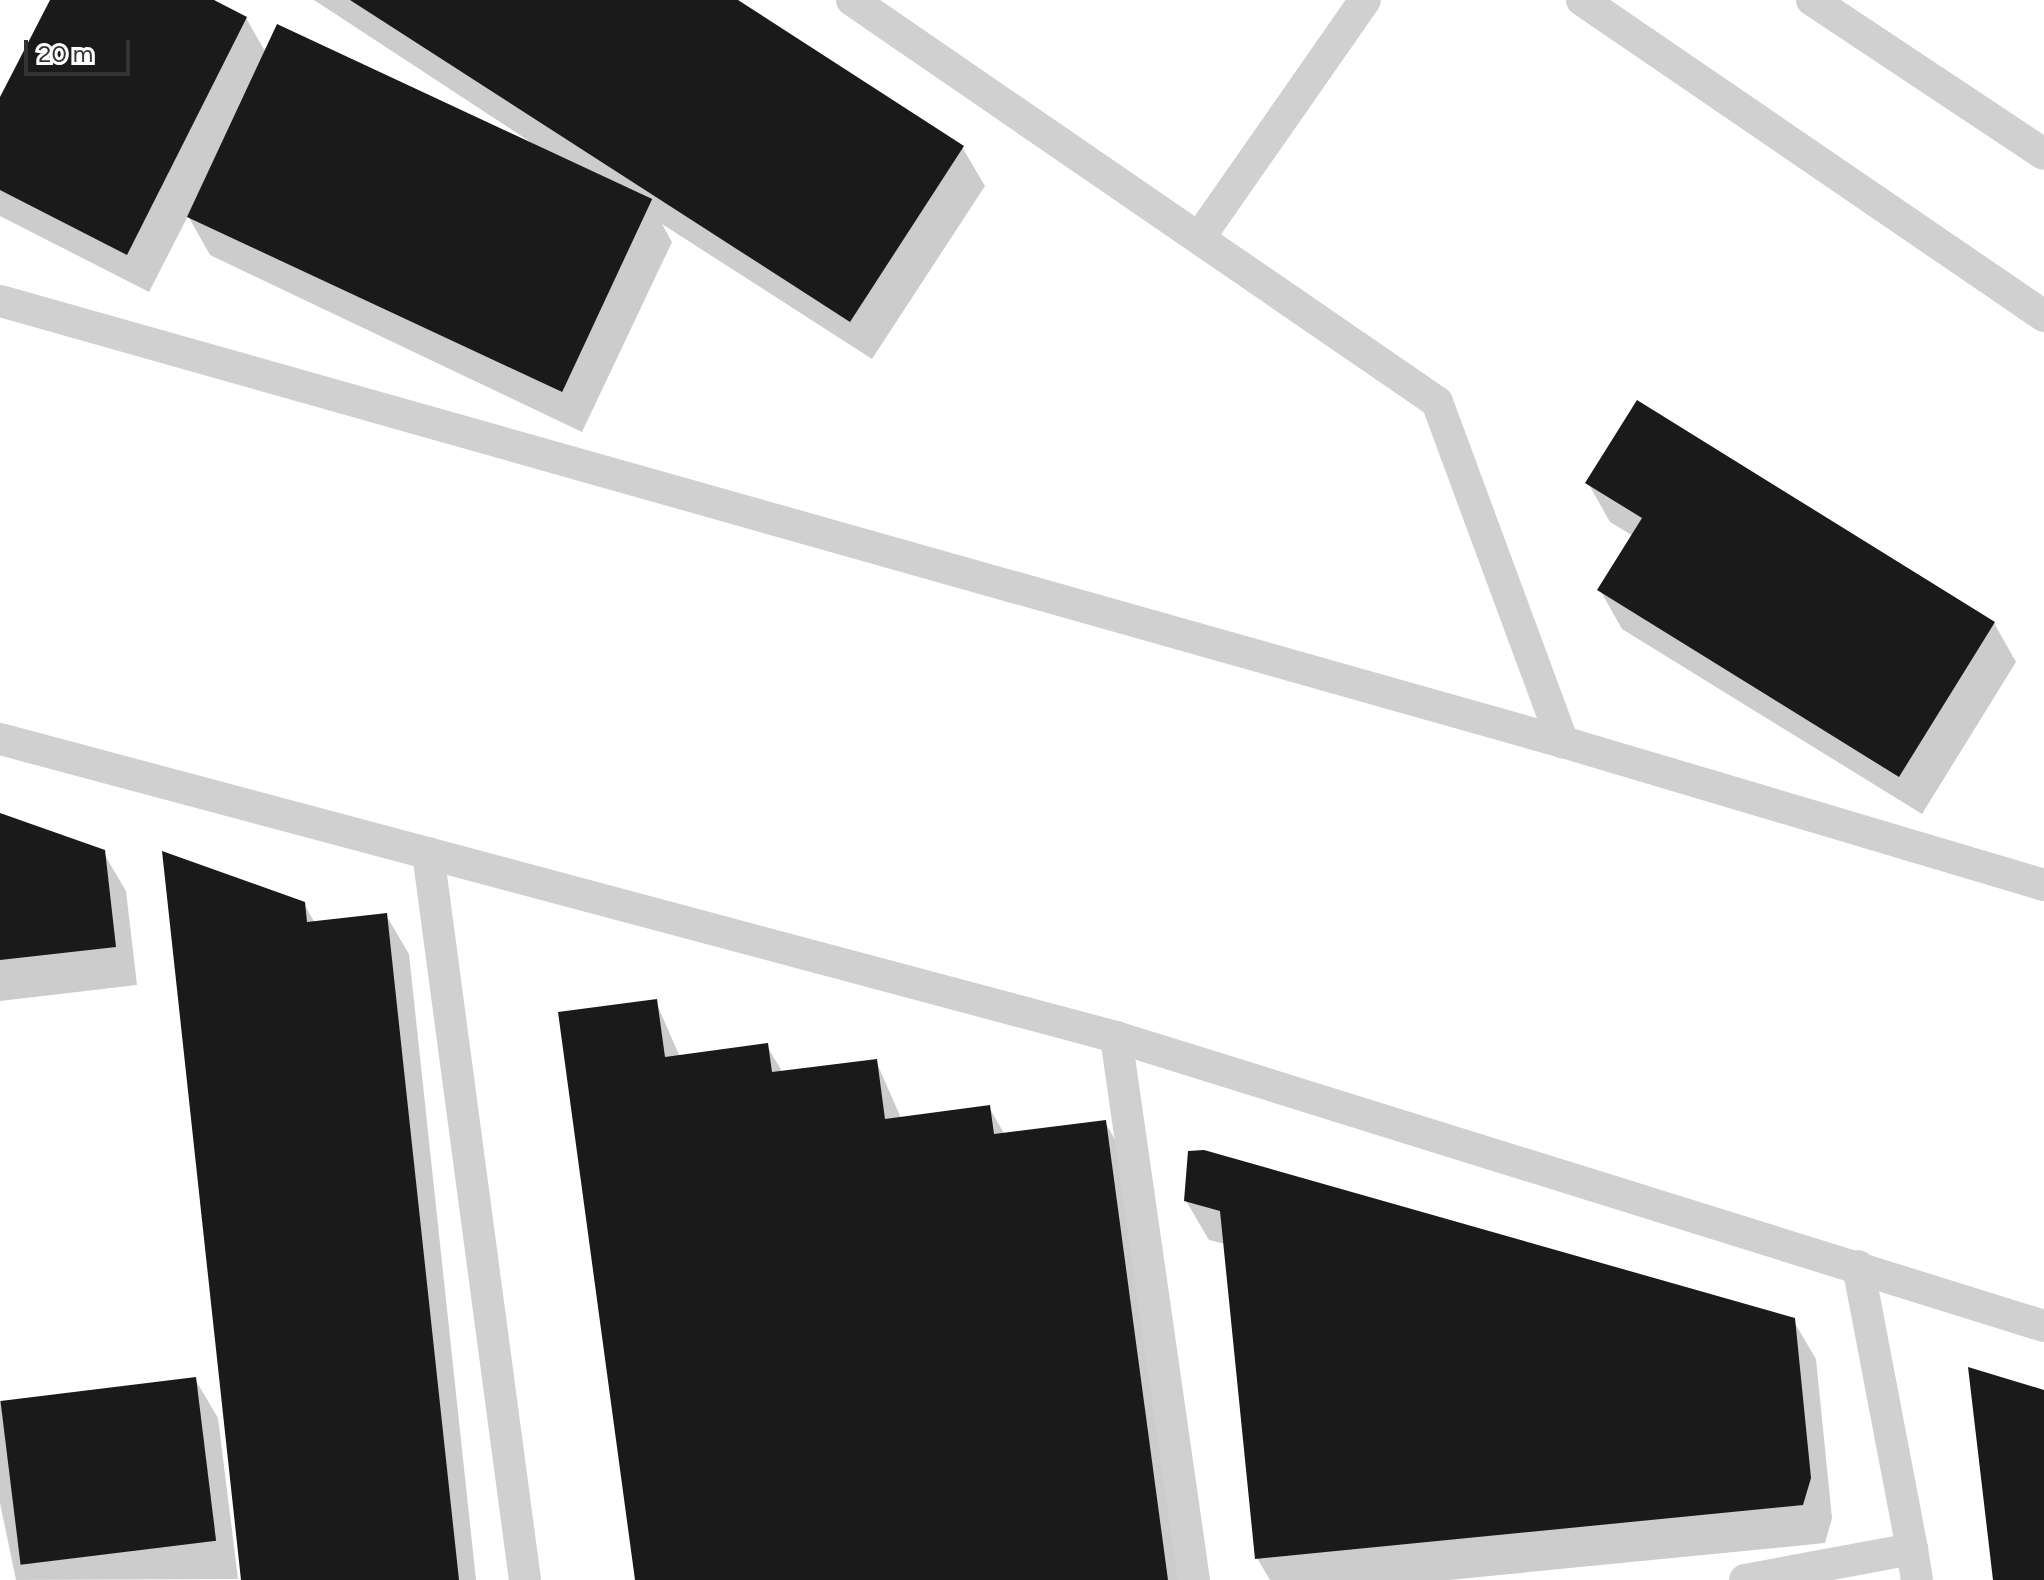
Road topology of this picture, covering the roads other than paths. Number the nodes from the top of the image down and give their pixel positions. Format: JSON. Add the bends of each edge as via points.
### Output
{"nodes":[{"id":1,"x":852,"y":0,"type":"edge"},
{"id":2,"x":1365,"y":0,"type":"edge"},
{"id":3,"x":1582,"y":0,"type":"edge"},
{"id":4,"x":1812,"y":0,"type":"edge"},
{"id":5,"x":2044,"y":154,"type":"edge"},
{"id":6,"x":1199,"y":238,"type":"junction"},
{"id":7,"x":0,"y":301,"type":"edge"},
{"id":8,"x":2044,"y":316,"type":"edge"},
{"id":9,"x":0,"y":739,"type":"edge"},
{"id":10,"x":1563,"y":742,"type":"junction"},
{"id":11,"x":428,"y":853,"type":"junction"},
{"id":12,"x":2044,"y":885,"type":"edge"},
{"id":13,"x":1116,"y":1037,"type":"junction"},
{"id":14,"x":1858,"y":1266,"type":"junction"},
{"id":15,"x":2044,"y":1326,"type":"edge"},
{"id":16,"x":1914,"y":1564,"type":"edge"},
{"id":17,"x":525,"y":1580,"type":"edge"},
{"id":18,"x":1194,"y":1580,"type":"edge"},
{"id":19,"x":1745,"y":1580,"type":"edge"}],
"edges":[{"from":1,"to":6,"type":"street"},
{"from":2,"to":6,"type":"street"},
{"from":3,"to":8,"type":"street"},
{"from":4,"to":5,"type":"street"},
{"from":6,"to":10,"type":"street","via":[[1437,402]]},
{"from":7,"to":10,"type":"street"},
{"from":9,"to":11,"type":"street"},
{"from":10,"to":12,"type":"street"},
{"from":11,"to":13,"type":"street"},
{"from":11,"to":17,"type":"street"},
{"from":13,"to":14,"type":"street"},
{"from":13,"to":18,"type":"street"},
{"from":14,"to":15,"type":"street"},
{"from":14,"to":16,"type":"street"},
{"from":16,"to":19,"type":"street"}]}
